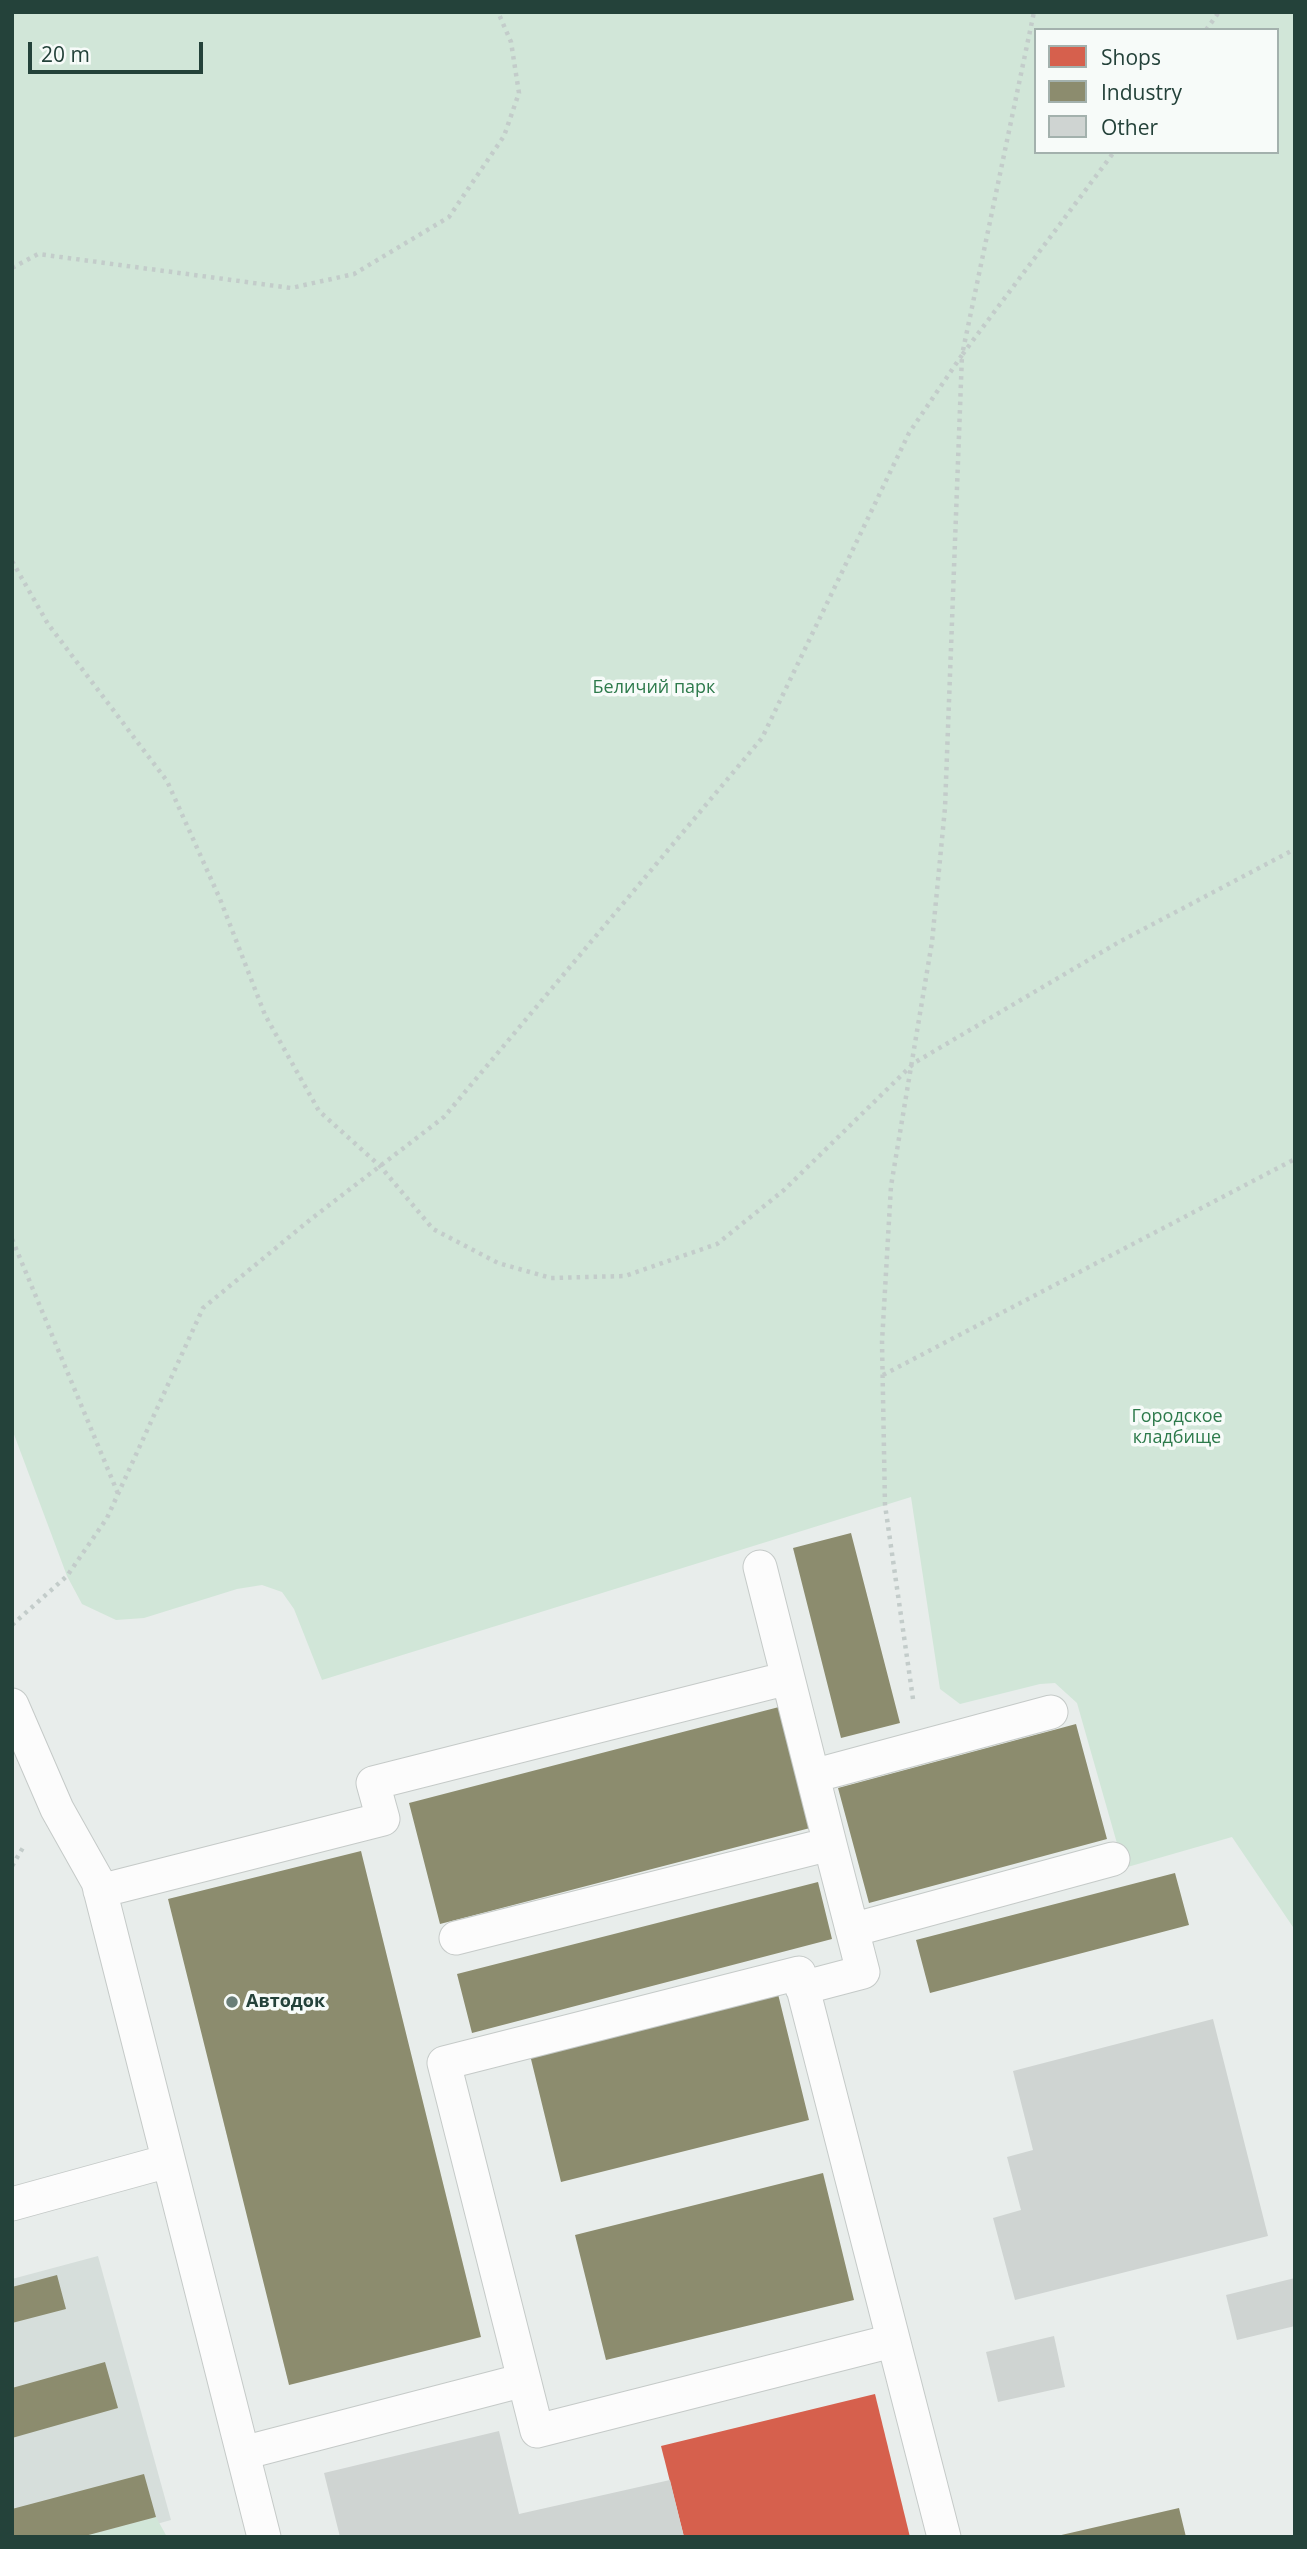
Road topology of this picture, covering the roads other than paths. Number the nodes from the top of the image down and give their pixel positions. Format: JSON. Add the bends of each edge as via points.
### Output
{"nodes":[{"id":1,"x":760,"y":1567,"type":"dead end"},
{"id":2,"x":788,"y":1678,"type":"junction"},
{"id":3,"x":12,"y":1705,"type":"edge"},
{"id":4,"x":1051,"y":1712,"type":"dead end"},
{"id":5,"x":12,"y":1759,"type":"edge"},
{"id":6,"x":813,"y":1776,"type":"junction"},
{"id":7,"x":48,"y":1790,"type":"junction"},
{"id":8,"x":830,"y":1844,"type":"junction"},
{"id":9,"x":1113,"y":1859,"type":"dead end"},
{"id":10,"x":100,"y":1891,"type":"junction"},
{"id":11,"x":852,"y":1930,"type":"junction"},
{"id":12,"x":456,"y":1938,"type":"dead end"},
{"id":13,"x":802,"y":1988,"type":"junction"},
{"id":14,"x":168,"y":2161,"type":"junction"},
{"id":15,"x":12,"y":2204,"type":"edge"},
{"id":16,"x":892,"y":2341,"type":"junction"},
{"id":17,"x":524,"y":2380,"type":"junction"},
{"id":18,"x":243,"y":2453,"type":"junction"},
{"id":19,"x":264,"y":2537,"type":"edge"},
{"id":20,"x":944,"y":2537,"type":"edge"}],
"edges":[{"from":1,"to":2,"type":"lane"},
{"from":2,"to":6,"type":"lane"},
{"from":2,"to":10,"type":"lane","via":[[373,1783],[383,1819]]},
{"from":3,"to":7,"type":"lane"},
{"from":4,"to":6,"type":"lane"},
{"from":5,"to":7,"type":"lane"},
{"from":6,"to":8,"type":"lane"},
{"from":7,"to":10,"type":"lane"},
{"from":8,"to":11,"type":"lane"},
{"from":8,"to":12,"type":"lane"},
{"from":9,"to":11,"type":"lane"},
{"from":10,"to":14,"type":"lane"},
{"from":11,"to":13,"type":"lane","via":[[863,1972]]},
{"from":13,"to":16,"type":"lane"},
{"from":13,"to":17,"type":"lane","via":[[799,1973],[444,2063]]},
{"from":14,"to":15,"type":"lane"},
{"from":14,"to":18,"type":"lane"},
{"from":16,"to":17,"type":"lane","via":[[537,2431]]},
{"from":16,"to":20,"type":"lane"},
{"from":17,"to":18,"type":"lane"},
{"from":18,"to":19,"type":"lane"}]}
